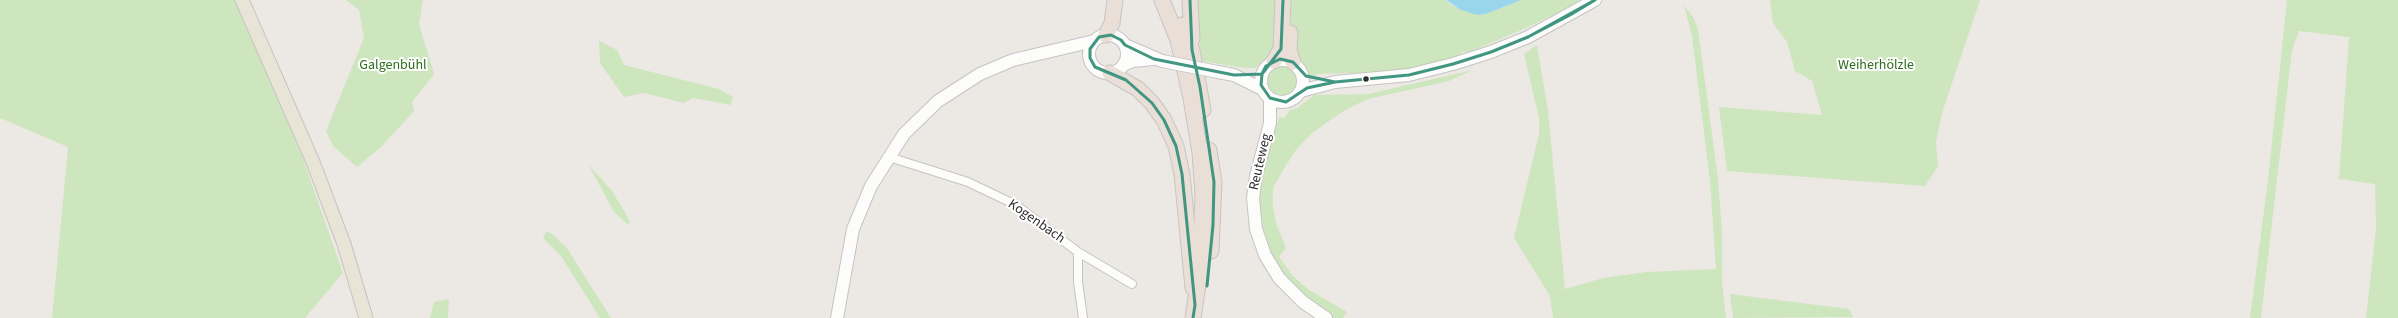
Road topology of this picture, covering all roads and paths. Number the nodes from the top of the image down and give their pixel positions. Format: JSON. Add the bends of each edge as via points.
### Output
{"nodes":[{"id":1,"x":242,"y":0,"type":"edge"},
{"id":2,"x":1115,"y":0,"type":"edge"},
{"id":3,"x":1162,"y":0,"type":"edge"},
{"id":4,"x":1174,"y":0,"type":"edge"},
{"id":5,"x":1190,"y":0,"type":"edge"},
{"id":6,"x":1283,"y":0,"type":"edge"},
{"id":7,"x":1290,"y":0,"type":"edge"},
{"id":8,"x":1595,"y":0,"type":"edge"},
{"id":9,"x":1100,"y":38,"type":"junction"},
{"id":10,"x":1125,"y":45,"type":"junction"},
{"id":11,"x":1192,"y":50,"type":"junction"},
{"id":12,"x":1054,"y":51,"type":"junction"},
{"id":13,"x":1090,"y":58,"type":"junction"},
{"id":14,"x":1158,"y":60,"type":"junction"},
{"id":15,"x":1274,"y":61,"type":"junction"},
{"id":16,"x":1123,"y":65,"type":"junction"},
{"id":17,"x":1298,"y":68,"type":"junction"},
{"id":18,"x":1110,"y":72,"type":"junction"},
{"id":19,"x":1262,"y":74,"type":"junction"},
{"id":20,"x":1234,"y":75,"type":"junction"},
{"id":21,"x":1335,"y":82,"type":"junction"},
{"id":22,"x":1301,"y":91,"type":"junction"},
{"id":23,"x":1266,"y":93,"type":"junction"},
{"id":24,"x":1286,"y":102,"type":"junction"},
{"id":25,"x":1270,"y":122,"type":"junction"},
{"id":26,"x":889,"y":157,"type":"junction"},
{"id":27,"x":1078,"y":252,"type":"junction"},
{"id":28,"x":1132,"y":284,"type":"dead end"},
{"id":29,"x":1194,"y":312,"type":"edge"},
{"id":30,"x":366,"y":318,"type":"edge"},
{"id":31,"x":837,"y":318,"type":"edge"},
{"id":32,"x":1083,"y":318,"type":"edge"},
{"id":33,"x":1203,"y":318,"type":"edge"},
{"id":34,"x":1326,"y":318,"type":"edge"}],
"edges":[{"from":1,"to":30,"type":"main road","via":[[313,162],[346,251]]},
{"from":2,"to":9,"type":"highway","via":[[1112,23]]},
{"from":3,"to":29,"type":"highway","via":[[1179,47],[1200,153],[1203,193],[1201,264]]},
{"from":4,"to":11,"type":"highway"},
{"from":5,"to":11,"type":"highway"},
{"from":6,"to":15,"type":"highway","via":[[1281,49]]},
{"from":7,"to":17,"type":"highway","via":[[1289,50]]},
{"from":8,"to":21,"type":"main road","via":[[1528,37],[1453,64],[1409,75]]},
{"from":9,"to":10,"type":"main road","via":[[1116,37]]},
{"from":9,"to":12,"type":"main road"},
{"from":9,"to":13,"type":"main road","via":[[1090,49]]},
{"from":10,"to":14,"type":"main road"},
{"from":10,"to":16,"type":"main road","via":[[1127,55]]},
{"from":11,"to":33,"type":"highway","via":[[1214,182],[1213,225]]},
{"from":12,"to":13,"type":"main road"},
{"from":12,"to":26,"type":"main road","via":[[995,67],[950,92],[904,134]]},
{"from":13,"to":18,"type":"main road","via":[[1100,70]]},
{"from":14,"to":16,"type":"main road","via":[[1133,61]]},
{"from":14,"to":20,"type":"main road","bridge":true},
{"from":15,"to":17,"type":"main road","via":[[1280,59]]},
{"from":15,"to":19,"type":"main road","via":[[1266,66]]},
{"from":16,"to":18,"type":"main road"},
{"from":17,"to":21,"type":"main road","via":[[1306,76]]},
{"from":17,"to":22,"type":"main road","via":[[1304,82]]},
{"from":18,"to":29,"type":"highway","via":[[1138,89],[1152,103],[1164,120],[1176,146],[1182,174]]},
{"from":19,"to":20,"type":"main road"},
{"from":19,"to":23,"type":"main road"},
{"from":20,"to":23,"type":"main road"},
{"from":21,"to":22,"type":"main road"},
{"from":22,"to":24,"type":"main road"},
{"from":23,"to":24,"type":"main road"},
{"from":23,"to":25,"type":"main road","name":"Reuteweg"},
{"from":24,"to":25,"type":"main road","name":"Reuteweg"},
{"from":25,"to":34,"type":"main road","name":"Reuteweg","via":[[1253,198],[1258,236],[1265,255],[1279,278],[1303,302]]},
{"from":26,"to":27,"type":"street","name":"Kogenbach","via":[[968,182],[1016,206]]},
{"from":26,"to":31,"type":"main road","via":[[871,186],[853,229]]},
{"from":27,"to":28,"type":"street","name":"Kogenbach"},
{"from":27,"to":32,"type":"street","via":[[1078,282]]}]}
